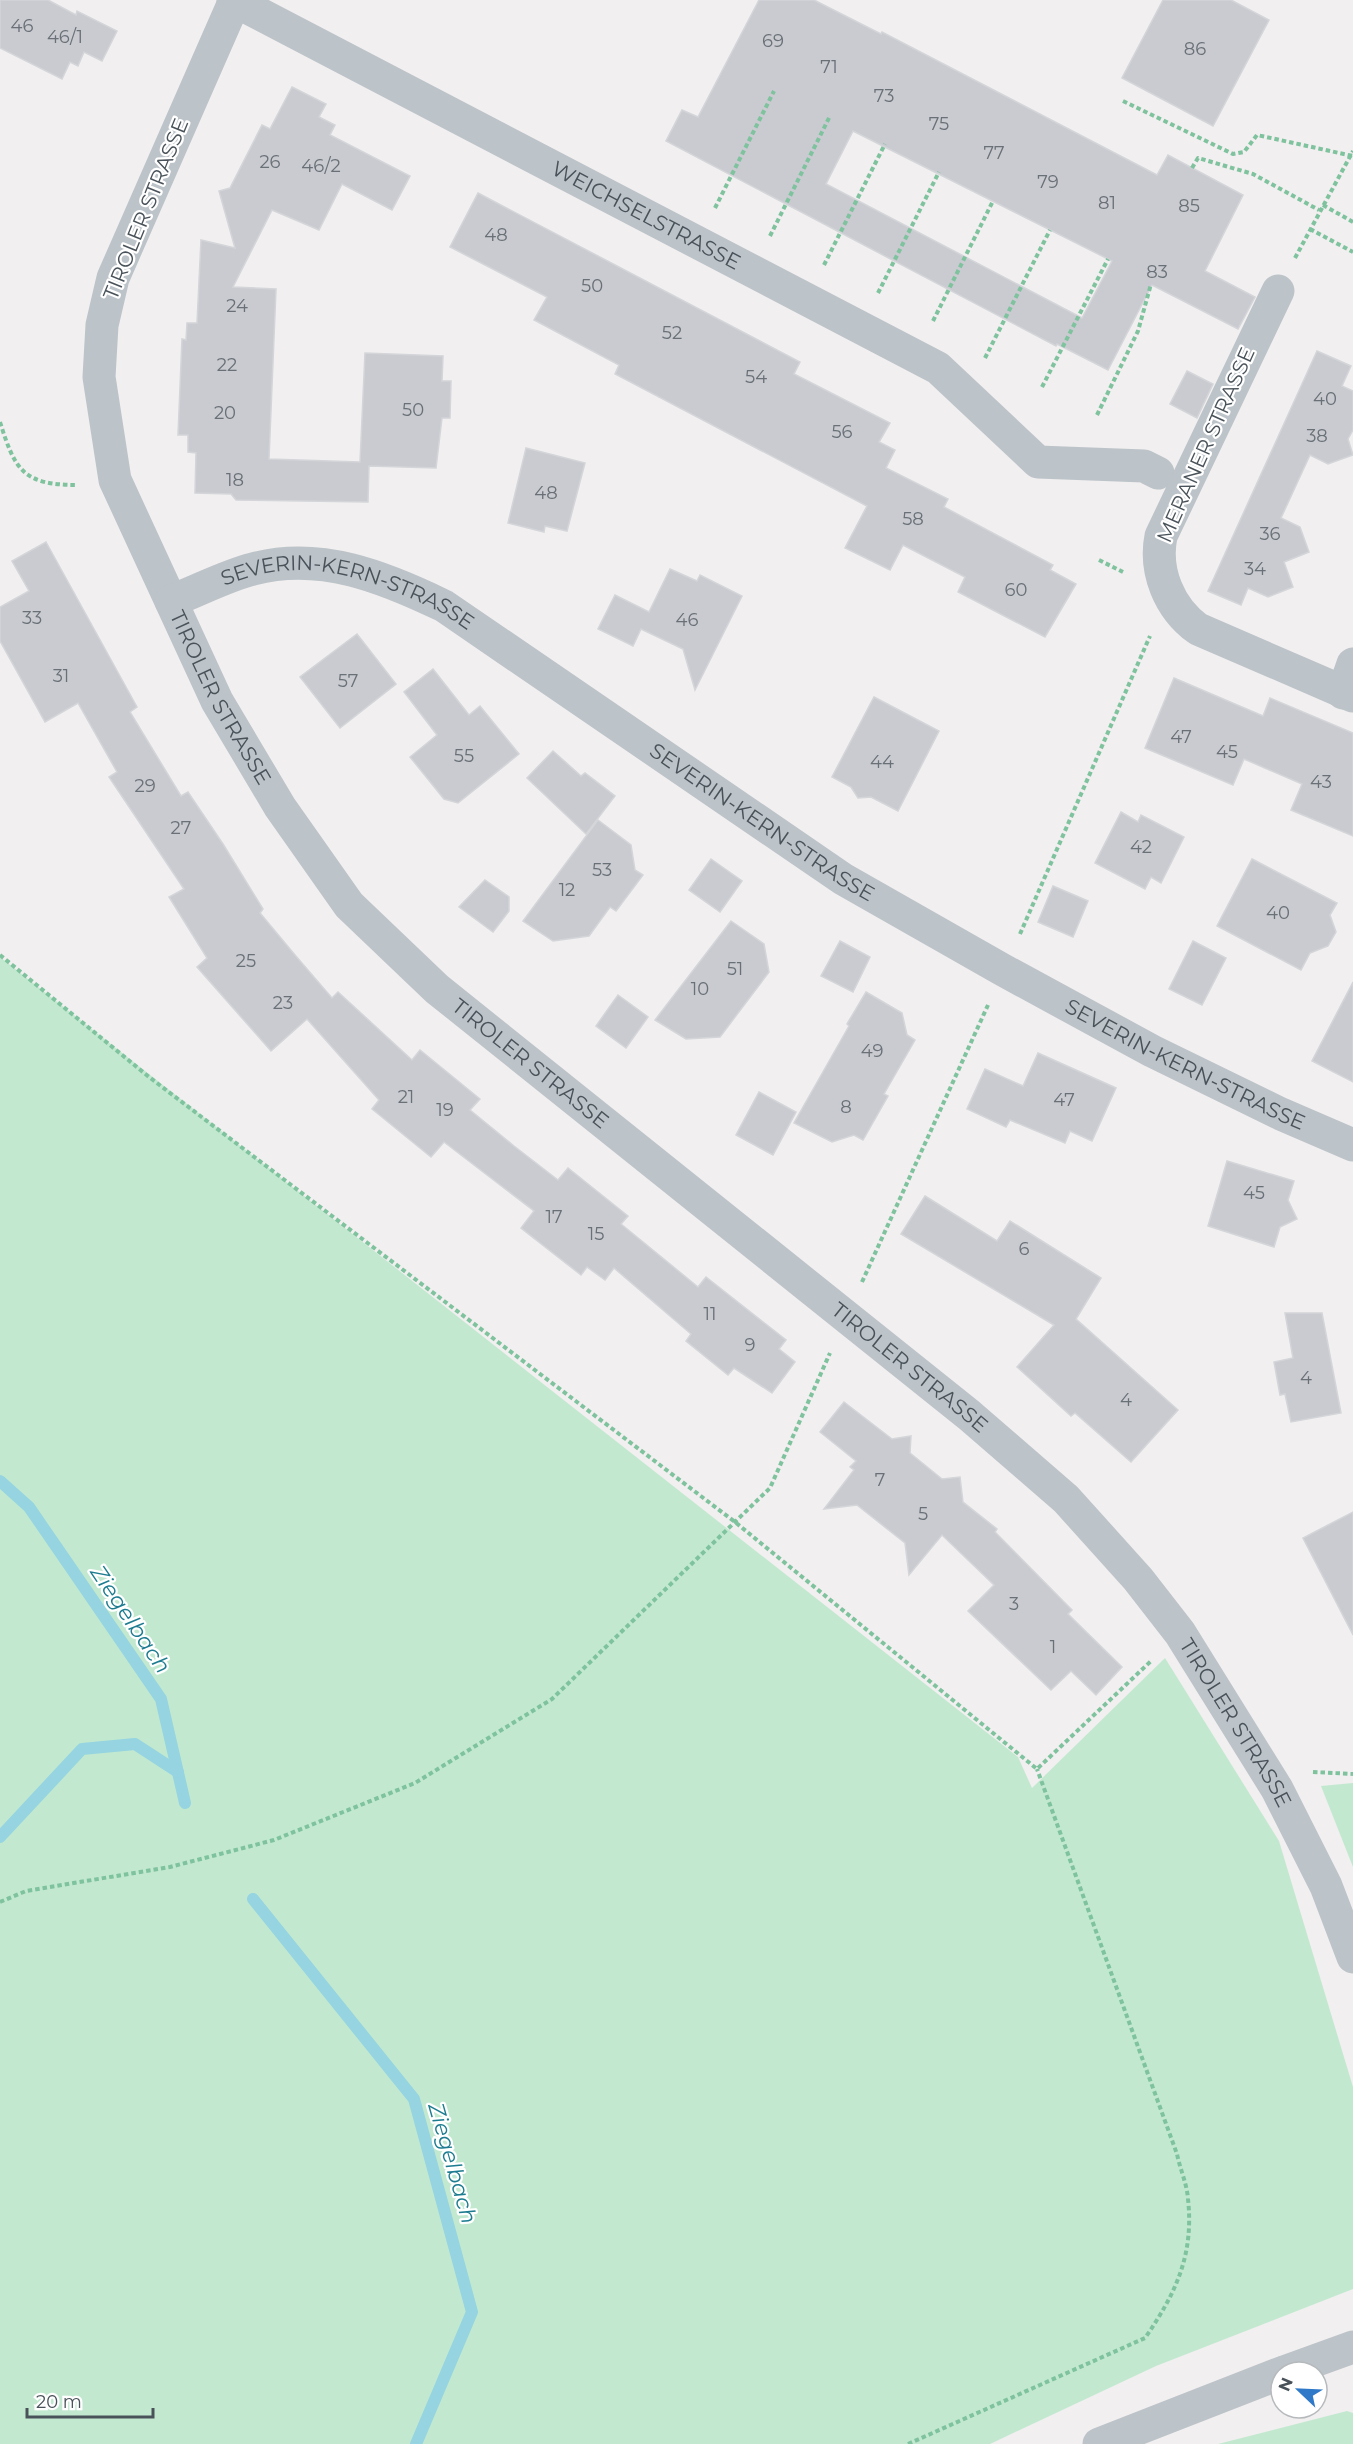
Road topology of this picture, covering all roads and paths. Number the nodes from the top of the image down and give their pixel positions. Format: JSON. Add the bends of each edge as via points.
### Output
{"nodes":[{"id":1,"x":234,"y":0,"type":"edge"},
{"id":2,"x":774,"y":91,"type":"dead end"},
{"id":3,"x":1123,"y":101,"type":"dead end"},
{"id":4,"x":830,"y":116,"type":"dead end"},
{"id":5,"x":885,"y":144,"type":"dead end"},
{"id":6,"x":1352,"y":154,"type":"edge"},
{"id":7,"x":1192,"y":168,"type":"dead end"},
{"id":8,"x":939,"y":172,"type":"dead end"},
{"id":9,"x":993,"y":201,"type":"dead end"},
{"id":10,"x":1323,"y":205,"type":"junction"},
{"id":11,"x":1319,"y":210,"type":"junction"},
{"id":12,"x":710,"y":218,"type":"dead end"},
{"id":13,"x":1353,"y":222,"type":"edge"},
{"id":14,"x":1050,"y":230,"type":"dead end"},
{"id":15,"x":1310,"y":230,"type":"junction"},
{"id":16,"x":765,"y":246,"type":"dead end"},
{"id":17,"x":1353,"y":252,"type":"edge"},
{"id":18,"x":1108,"y":259,"type":"dead end"},
{"id":19,"x":820,"y":274,"type":"dead end"},
{"id":20,"x":1151,"y":284,"type":"dead end"},
{"id":21,"x":1278,"y":291,"type":"joint"},
{"id":22,"x":874,"y":302,"type":"dead end"},
{"id":23,"x":929,"y":330,"type":"dead end"},
{"id":24,"x":985,"y":358,"type":"dead end"},
{"id":25,"x":1042,"y":387,"type":"dead end"},
{"id":26,"x":1097,"y":415,"type":"dead end"},
{"id":27,"x":0,"y":422,"type":"edge"},
{"id":28,"x":1158,"y":473,"type":"dead end"},
{"id":29,"x":84,"y":485,"type":"dead end"},
{"id":30,"x":171,"y":601,"type":"junction"},
{"id":31,"x":1152,"y":629,"type":"dead end"},
{"id":32,"x":1350,"y":684,"type":"edge"},
{"id":33,"x":1018,"y":939,"type":"dead end"},
{"id":34,"x":0,"y":955,"type":"edge"},
{"id":35,"x":988,"y":1004,"type":"dead end"},
{"id":36,"x":1353,"y":1145,"type":"edge"},
{"id":37,"x":862,"y":1283,"type":"dead end"},
{"id":38,"x":834,"y":1345,"type":"dead end"},
{"id":39,"x":735,"y":1522,"type":"junction"},
{"id":40,"x":1180,"y":1633,"type":"junction"},
{"id":41,"x":1037,"y":1768,"type":"junction"},
{"id":42,"x":1313,"y":1772,"type":"dead end"},
{"id":43,"x":1353,"y":1774,"type":"edge"},
{"id":44,"x":0,"y":1902,"type":"edge"},
{"id":45,"x":1353,"y":1957,"type":"edge"},
{"id":46,"x":1353,"y":2347,"type":"edge"},
{"id":47,"x":1316,"y":2360,"type":"edge"},
{"id":48,"x":1269,"y":2377,"type":"edge"},
{"id":49,"x":908,"y":2444,"type":"edge"},
{"id":50,"x":1099,"y":2444,"type":"edge"}],
"edges":[{"from":1,"to":28,"type":"street","name":"WEICHSELSTRASSE","via":[[938,368],[1038,462],[1144,466]]},
{"from":1,"to":30,"type":"street","name":"TIROLER STRASSE","via":[[113,278],[102,325],[99,377],[115,480]]},
{"from":2,"to":12,"type":"path"},
{"from":3,"to":6,"type":"path","via":[[1233,154],[1244,152],[1257,135]]},
{"from":4,"to":16,"type":"path"},
{"from":5,"to":19,"type":"path"},
{"from":6,"to":10,"type":"path"},
{"from":7,"to":11,"type":"path","via":[[1198,158],[1253,174]]},
{"from":8,"to":22,"type":"path"},
{"from":9,"to":23,"type":"path"},
{"from":10,"to":11,"type":"path"},
{"from":10,"to":13,"type":"path"},
{"from":11,"to":15,"type":"path"},
{"from":14,"to":24,"type":"path"},
{"from":15,"to":17,"type":"path"},
{"from":15,"to":21,"type":"path"},
{"from":18,"to":25,"type":"path"},
{"from":20,"to":26,"type":"path","via":[[1138,331]]},
{"from":21,"to":32,"type":"street","name":"MERANER STRASSE","via":[[1161,536],[1159,570],[1176,607],[1198,629]]},
{"from":27,"to":29,"type":"path","via":[[10,453],[27,476],[53,485]]},
{"from":30,"to":36,"type":"street","name":"SEVERIN-KERN-STRASSE","via":[[252,569],[284,563],[320,563],[358,570],[398,584],[444,606],[843,879],[1152,1051]]},
{"from":30,"to":40,"type":"street","name":"TIROLER STRASSE","via":[[217,701],[280,807],[349,905],[437,989],[969,1415],[1057,1492],[1138,1579]]},
{"from":31,"to":33,"type":"path"},
{"from":34,"to":39,"type":"path","via":[[149,1077]]},
{"from":35,"to":37,"type":"path"},
{"from":38,"to":39,"type":"path","via":[[770,1488]]},
{"from":39,"to":41,"type":"path"},
{"from":39,"to":44,"type":"path","via":[[552,1699],[415,1784],[274,1840],[170,1868],[26,1891]]},
{"from":40,"to":41,"type":"path"},
{"from":40,"to":45,"type":"street","name":"TIROLER STRASSE","via":[[1277,1789],[1326,1886]]},
{"from":41,"to":49,"type":"path","via":[[1177,2154],[1188,2199],[1182,2272],[1169,2303],[1145,2338]]},
{"from":42,"to":43,"type":"path"},
{"from":46,"to":47,"type":"street"},
{"from":48,"to":50,"type":"street"}]}
